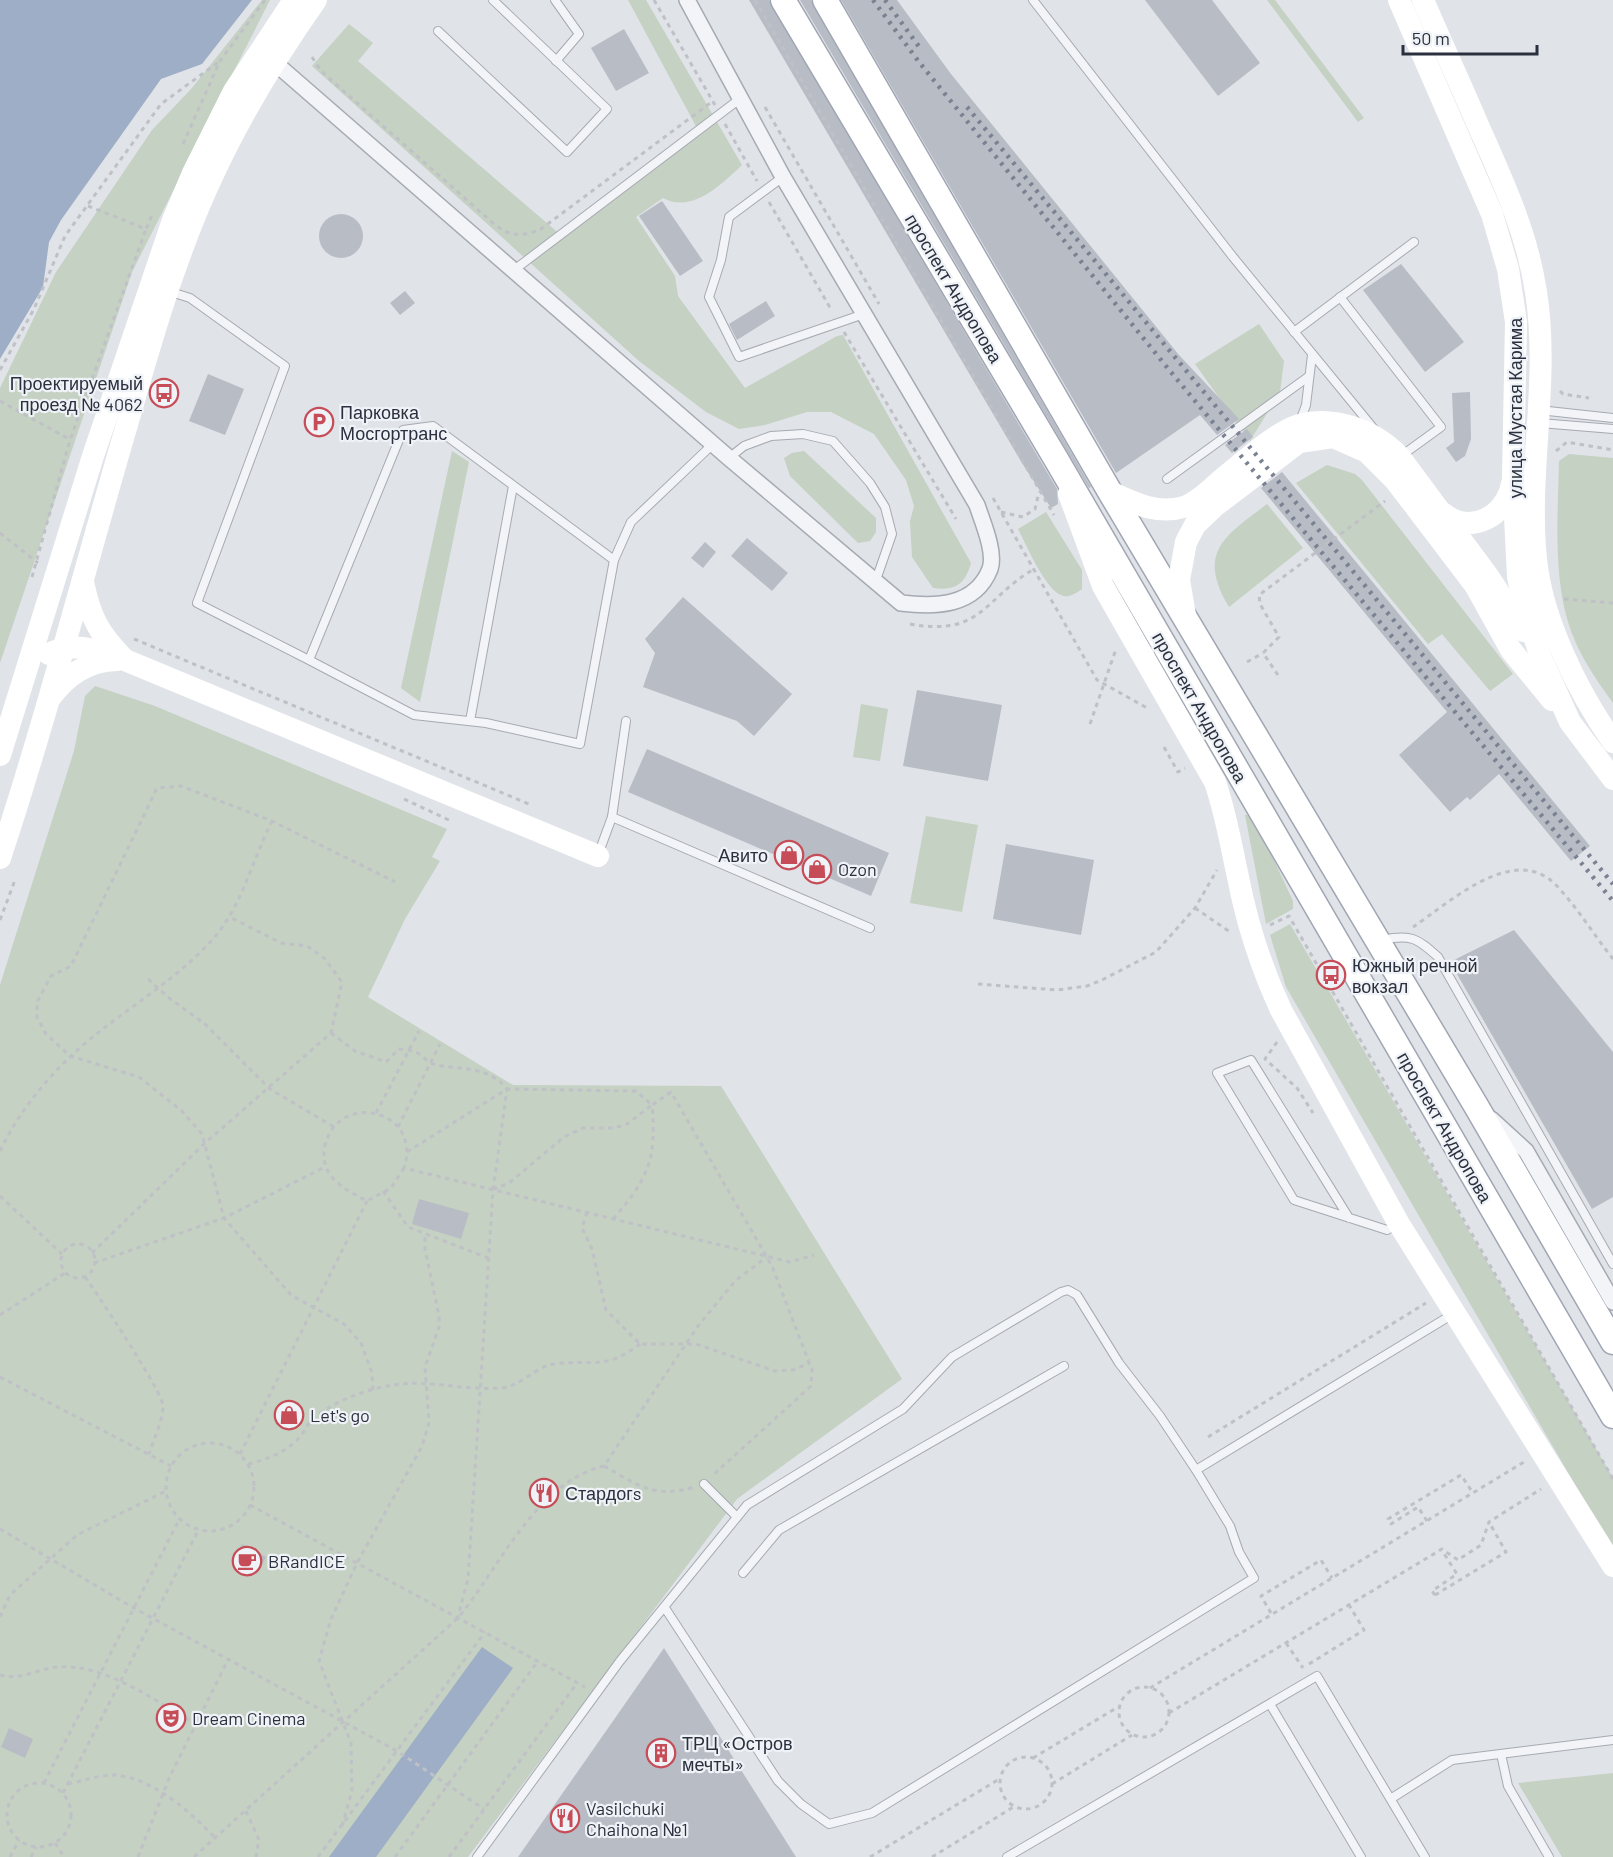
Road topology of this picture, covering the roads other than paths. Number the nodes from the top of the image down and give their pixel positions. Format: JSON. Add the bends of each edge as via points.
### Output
{"nodes":[{"id":1,"x":294,"y":0,"type":"edge"},
{"id":2,"x":316,"y":0,"type":"edge"},
{"id":3,"x":493,"y":0,"type":"edge"},
{"id":4,"x":555,"y":0,"type":"edge"},
{"id":5,"x":687,"y":0,"type":"edge"},
{"id":6,"x":783,"y":0,"type":"edge"},
{"id":7,"x":825,"y":0,"type":"edge"},
{"id":8,"x":1033,"y":0,"type":"edge"},
{"id":9,"x":1399,"y":0,"type":"edge"},
{"id":10,"x":1423,"y":0,"type":"edge"},
{"id":11,"x":438,"y":31,"type":"dead end"},
{"id":12,"x":556,"y":61,"type":"junction"},
{"id":13,"x":274,"y":62,"type":"junction"},
{"id":14,"x":741,"y":98,"type":"junction"},
{"id":15,"x":783,"y":177,"type":"junction"},
{"id":16,"x":1414,"y":242,"type":"dead end"},
{"id":17,"x":514,"y":270,"type":"junction"},
{"id":18,"x":159,"y":287,"type":"junction"},
{"id":19,"x":1340,"y":297,"type":"junction"},
{"id":20,"x":864,"y":314,"type":"junction"},
{"id":21,"x":1294,"y":332,"type":"junction"},
{"id":22,"x":1312,"y":355,"type":"junction"},
{"id":23,"x":1308,"y":377,"type":"junction"},
{"id":24,"x":1538,"y":416,"type":"junction"},
{"id":25,"x":1613,"y":418,"type":"edge"},
{"id":26,"x":1299,"y":425,"type":"junction"},
{"id":27,"x":1613,"y":429,"type":"edge"},
{"id":28,"x":713,"y":444,"type":"junction"},
{"id":29,"x":1392,"y":449,"type":"junction"},
{"id":30,"x":1279,"y":457,"type":"junction"},
{"id":31,"x":729,"y":458,"type":"junction"},
{"id":32,"x":1056,"y":459,"type":"junction"},
{"id":33,"x":1513,"y":476,"type":"junction"},
{"id":34,"x":1167,"y":478,"type":"dead end"},
{"id":35,"x":513,"y":486,"type":"junction"},
{"id":36,"x":1110,"y":492,"type":"junction"},
{"id":37,"x":1439,"y":509,"type":"junction"},
{"id":38,"x":614,"y":560,"type":"junction"},
{"id":39,"x":1536,"y":561,"type":"junction"},
{"id":40,"x":82,"y":578,"type":"junction"},
{"id":41,"x":876,"y":580,"type":"junction"},
{"id":42,"x":1474,"y":585,"type":"junction"},
{"id":43,"x":1511,"y":593,"type":"junction"},
{"id":44,"x":1186,"y":622,"type":"junction"},
{"id":45,"x":62,"y":648,"type":"junction"},
{"id":46,"x":1541,"y":658,"type":"junction"},
{"id":47,"x":126,"y":660,"type":"junction"},
{"id":48,"x":309,"y":660,"type":"junction"},
{"id":49,"x":26,"y":674,"type":"junction"},
{"id":50,"x":49,"y":700,"type":"junction"},
{"id":51,"x":626,"y":721,"type":"dead end"},
{"id":52,"x":470,"y":722,"type":"junction"},
{"id":53,"x":1570,"y":722,"type":"junction"},
{"id":54,"x":1607,"y":733,"type":"edge"},
{"id":55,"x":0,"y":755,"type":"edge"},
{"id":56,"x":1613,"y":779,"type":"edge"},
{"id":57,"x":612,"y":817,"type":"junction"},
{"id":58,"x":598,"y":856,"type":"joint"},
{"id":59,"x":0,"y":858,"type":"edge"},
{"id":60,"x":870,"y":928,"type":"dead end"},
{"id":61,"x":1377,"y":941,"type":"junction"},
{"id":62,"x":1475,"y":1104,"type":"junction"},
{"id":63,"x":1349,"y":1218,"type":"junction"},
{"id":64,"x":1399,"y":1224,"type":"junction"},
{"id":65,"x":1613,"y":1264,"type":"edge"},
{"id":66,"x":1613,"y":1302,"type":"edge"},
{"id":67,"x":1454,"y":1313,"type":"junction"},
{"id":68,"x":1613,"y":1342,"type":"edge"},
{"id":69,"x":1064,"y":1366,"type":"dead end"},
{"id":70,"x":1613,"y":1416,"type":"edge"},
{"id":71,"x":1196,"y":1470,"type":"junction"},
{"id":72,"x":704,"y":1484,"type":"road end"},
{"id":73,"x":737,"y":1517,"type":"junction"},
{"id":74,"x":1613,"y":1566,"type":"edge"},
{"id":75,"x":743,"y":1573,"type":"dead end"},
{"id":76,"x":665,"y":1608,"type":"junction"},
{"id":77,"x":1270,"y":1704,"type":"junction"},
{"id":78,"x":1613,"y":1740,"type":"edge"},
{"id":79,"x":1501,"y":1754,"type":"junction"},
{"id":80,"x":1392,"y":1798,"type":"junction"},
{"id":81,"x":477,"y":1857,"type":"edge"},
{"id":82,"x":1007,"y":1857,"type":"edge"},
{"id":83,"x":1361,"y":1857,"type":"edge"},
{"id":84,"x":1425,"y":1857,"type":"edge"},
{"id":85,"x":1550,"y":1857,"type":"edge"}],
"edges":[{"from":1,"to":18,"type":"street","via":[[251,64],[214,130],[181,201]]},
{"from":2,"to":13,"type":"street"},
{"from":3,"to":12,"type":"lane"},
{"from":4,"to":12,"type":"lane","via":[[579,34]]},
{"from":5,"to":14,"type":"street"},
{"from":6,"to":32,"type":"main road","name":"проспект Андропова"},
{"from":7,"to":36,"type":"main road","name":"проспект Андропова"},
{"from":8,"to":21,"type":"lane"},
{"from":9,"to":33,"type":"street","name":"улица Мустая Карима","via":[[1492,214],[1508,269],[1517,333]]},
{"from":10,"to":24,"type":"street","name":"улица Мустая Карима","via":[[1501,175],[1525,241],[1539,319]]},
{"from":11,"to":12,"type":"lane","via":[[567,152],[607,109]]},
{"from":13,"to":17,"type":"street"},
{"from":13,"to":18,"type":"street","via":[[250,100]]},
{"from":14,"to":15,"type":"street"},
{"from":14,"to":17,"type":"lane"},
{"from":15,"to":20,"type":"street"},
{"from":15,"to":20,"type":"lane","via":[[729,217],[709,297],[739,357]]},
{"from":16,"to":19,"type":"lane"},
{"from":17,"to":28,"type":"street"},
{"from":18,"to":40,"type":"street"},
{"from":18,"to":48,"type":"lane","via":[[190,298],[285,366],[197,603]]},
{"from":18,"to":49,"type":"street","via":[[93,456]]},
{"from":19,"to":21,"type":"lane"},
{"from":19,"to":29,"type":"lane","via":[[1441,427]]},
{"from":20,"to":41,"type":"street","via":[[976,505],[988,537],[990,568],[975,591],[958,602],[926,606],[901,603]]},
{"from":21,"to":22,"type":"lane"},
{"from":22,"to":23,"type":"lane"},
{"from":22,"to":29,"type":"lane"},
{"from":23,"to":26,"type":"lane","via":[[1306,405]]},
{"from":23,"to":34,"type":"lane"},
{"from":24,"to":25,"type":"lane"},
{"from":24,"to":27,"type":"lane"},
{"from":24,"to":39,"type":"street","name":"улица Мустая Карима"},
{"from":26,"to":29,"type":"street","via":[[1357,428]]},
{"from":26,"to":30,"type":"lane"},
{"from":26,"to":36,"type":"street","via":[[1270,442],[1185,507],[1147,509]]},
{"from":28,"to":31,"type":"street"},
{"from":28,"to":38,"type":"lane","via":[[631,522]]},
{"from":29,"to":37,"type":"street"},
{"from":30,"to":42,"type":"street","via":[[1299,442],[1314,438],[1333,437],[1367,452],[1395,480]]},
{"from":30,"to":44,"type":"street","via":[[1195,525],[1186,542],[1179,580]]},
{"from":31,"to":41,"type":"street"},
{"from":31,"to":41,"type":"lane","via":[[744,446],[771,436],[802,434],[832,441],[870,483],[885,507],[892,534]]},
{"from":32,"to":64,"type":"street","via":[[1103,586],[1215,782],[1226,813],[1251,933],[1265,975]]},
{"from":32,"to":70,"type":"main road","name":"проспект Андропова"},
{"from":33,"to":37,"type":"street","via":[[1504,502],[1481,521],[1461,524]]},
{"from":33,"to":43,"type":"street","name":"улица Мустая Карима"},
{"from":35,"to":38,"type":"lane"},
{"from":35,"to":48,"type":"lane","via":[[433,426],[403,430]]},
{"from":35,"to":52,"type":"lane"},
{"from":36,"to":44,"type":"main road","name":"проспект Андропова"},
{"from":37,"to":43,"type":"street"},
{"from":38,"to":52,"type":"lane","via":[[580,744]]},
{"from":39,"to":43,"type":"street","via":[[1532,573]]},
{"from":39,"to":54,"type":"street","name":"улица Мустая Карима","via":[[1568,667]]},
{"from":40,"to":45,"type":"street"},
{"from":40,"to":47,"type":"street","via":[[88,609],[103,637]]},
{"from":42,"to":43,"type":"street","via":[[1489,594]]},
{"from":42,"to":53,"type":"street","via":[[1511,650]]},
{"from":43,"to":46,"type":"street"},
{"from":44,"to":61,"type":"main road","name":"проспект Андропова"},
{"from":45,"to":47,"type":"street","via":[[80,646]]},
{"from":45,"to":49,"type":"street","via":[[38,661]]},
{"from":45,"to":50,"type":"street"},
{"from":46,"to":53,"type":"street"},
{"from":46,"to":54,"type":"street"},
{"from":47,"to":50,"type":"street","via":[[102,660],[79,669],[60,684]]},
{"from":47,"to":58,"type":"street"},
{"from":48,"to":52,"type":"lane","via":[[414,715]]},
{"from":49,"to":55,"type":"street"},
{"from":50,"to":59,"type":"street"},
{"from":51,"to":57,"type":"lane"},
{"from":53,"to":56,"type":"street"},
{"from":57,"to":58,"type":"lane"},
{"from":57,"to":60,"type":"lane"},
{"from":61,"to":62,"type":"main road","name":"проспект Андропова"},
{"from":61,"to":65,"type":"lane","via":[[1416,938],[1438,957]]},
{"from":62,"to":66,"type":"street","via":[[1526,1151]]},
{"from":62,"to":68,"type":"main road","name":"проспект Андропова"},
{"from":63,"to":63,"type":"lane","via":[[1294,1200],[1217,1073],[1251,1060]]},
{"from":63,"to":64,"type":"lane","via":[[1388,1230]]},
{"from":64,"to":67,"type":"street"},
{"from":67,"to":71,"type":"lane"},
{"from":67,"to":74,"type":"street"},
{"from":69,"to":75,"type":"lane","via":[[779,1530]]},
{"from":71,"to":73,"type":"lane","via":[[1119,1364],[1077,1295],[1068,1290],[952,1357],[903,1409],[747,1505]]},
{"from":71,"to":76,"type":"lane","via":[[1230,1526],[1254,1578],[872,1813],[829,1824],[801,1804],[778,1781]]},
{"from":72,"to":73,"type":"lane"},
{"from":73,"to":76,"type":"lane"},
{"from":76,"to":81,"type":"lane","via":[[620,1662]]},
{"from":77,"to":80,"type":"lane","via":[[1317,1676]]},
{"from":77,"to":82,"type":"lane"},
{"from":77,"to":83,"type":"lane"},
{"from":78,"to":79,"type":"lane"},
{"from":79,"to":80,"type":"lane","via":[[1452,1760]]},
{"from":79,"to":85,"type":"lane","via":[[1508,1786]]},
{"from":80,"to":84,"type":"lane"}]}
